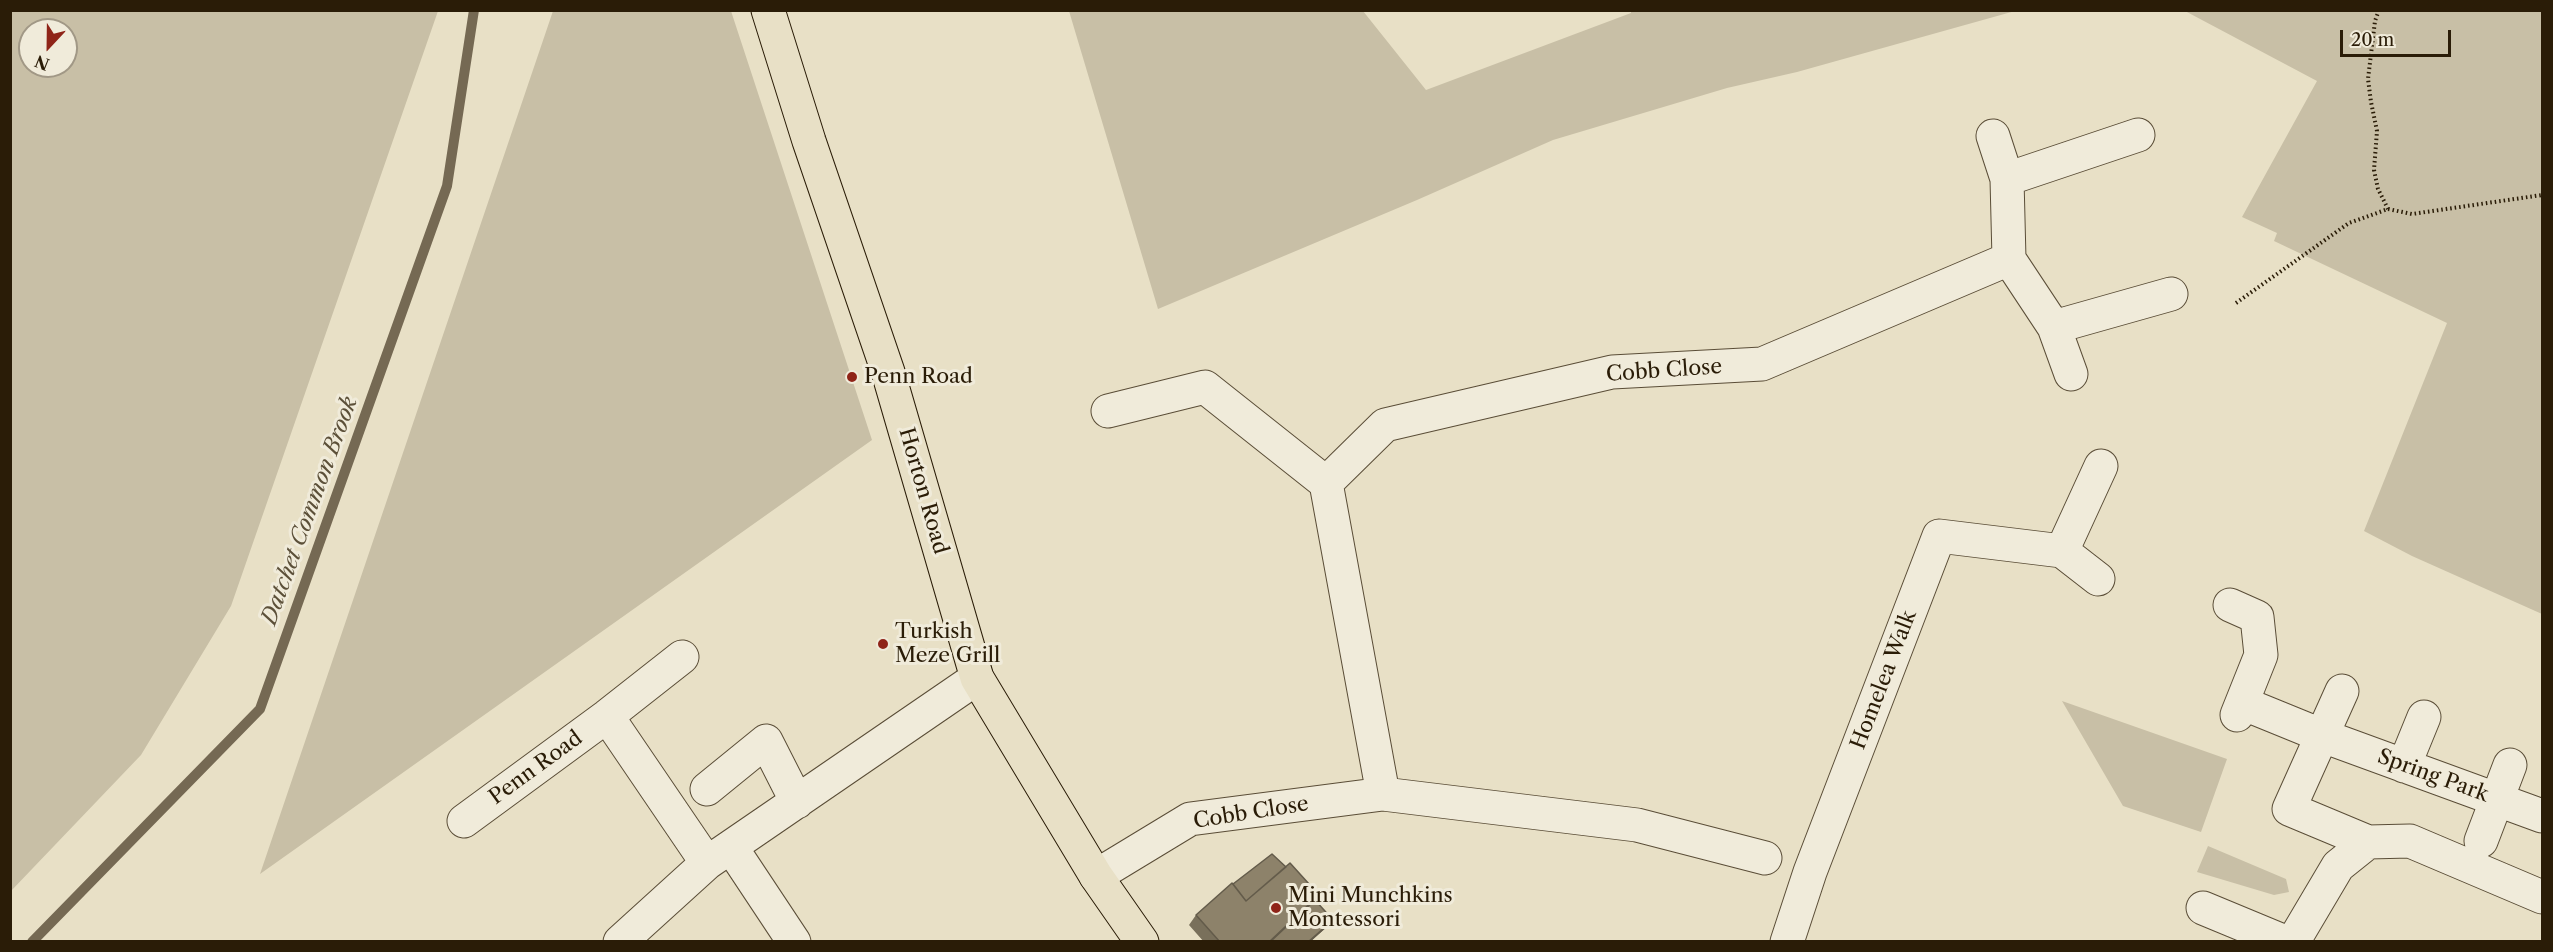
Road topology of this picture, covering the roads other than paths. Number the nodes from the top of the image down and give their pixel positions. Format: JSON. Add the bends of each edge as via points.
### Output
{"nodes":[{"id":1,"x":768,"y":10,"type":"edge"},
{"id":2,"x":2138,"y":135,"type":"dead end"},
{"id":3,"x":1993,"y":136,"type":"dead end"},
{"id":4,"x":2007,"y":180,"type":"junction"},
{"id":5,"x":2009,"y":259,"type":"junction"},
{"id":6,"x":2171,"y":294,"type":"dead end"},
{"id":7,"x":2054,"y":327,"type":"junction"},
{"id":8,"x":2071,"y":374,"type":"dead end"},
{"id":9,"x":1108,"y":411,"type":"dead end"},
{"id":10,"x":2101,"y":466,"type":"dead end"},
{"id":11,"x":1326,"y":483,"type":"junction"},
{"id":12,"x":2062,"y":551,"type":"junction"},
{"id":13,"x":2098,"y":579,"type":"dead end"},
{"id":14,"x":2230,"y":605,"type":"dead end"},
{"id":15,"x":682,"y":657,"type":"dead end"},
{"id":16,"x":977,"y":678,"type":"junction"},
{"id":17,"x":2342,"y":691,"type":"dead end"},
{"id":18,"x":608,"y":716,"type":"junction"},
{"id":19,"x":2424,"y":717,"type":"dead end"},
{"id":20,"x":2323,"y":736,"type":"junction"},
{"id":21,"x":2510,"y":765,"type":"dead end"},
{"id":22,"x":2404,"y":766,"type":"junction"},
{"id":23,"x":707,"y":789,"type":"dead end"},
{"id":24,"x":1383,"y":794,"type":"junction"},
{"id":25,"x":2497,"y":800,"type":"junction"},
{"id":26,"x":797,"y":802,"type":"junction"},
{"id":27,"x":2542,"y":816,"type":"edge"},
{"id":28,"x":464,"y":821,"type":"dead end"},
{"id":29,"x":2368,"y":842,"type":"junction"},
{"id":30,"x":2481,"y":842,"type":"dead end"},
{"id":31,"x":719,"y":855,"type":"junction"},
{"id":32,"x":1765,"y":858,"type":"dead end"},
{"id":33,"x":1096,"y":876,"type":"junction"},
{"id":34,"x":2539,"y":895,"type":"edge"},
{"id":35,"x":2203,"y":908,"type":"dead end"},
{"id":36,"x":620,"y":942,"type":"edge"},
{"id":37,"x":794,"y":942,"type":"edge"},
{"id":38,"x":1142,"y":942,"type":"edge"},
{"id":39,"x":1787,"y":942,"type":"edge"},
{"id":40,"x":2284,"y":942,"type":"edge"},
{"id":41,"x":2293,"y":942,"type":"edge"}],
"edges":[{"from":1,"to":16,"type":"main road","name":"Horton Road","via":[[888,372]]},
{"from":2,"to":4,"type":"street"},
{"from":3,"to":4,"type":"street"},
{"from":4,"to":5,"type":"street"},
{"from":5,"to":7,"type":"street"},
{"from":5,"to":11,"type":"street","name":"Cobb Close","via":[[1762,364],[1612,372],[1385,425]]},
{"from":6,"to":7,"type":"street"},
{"from":7,"to":8,"type":"street"},
{"from":9,"to":11,"type":"street","via":[[1205,387]]},
{"from":10,"to":12,"type":"street"},
{"from":11,"to":24,"type":"street"},
{"from":12,"to":13,"type":"street"},
{"from":12,"to":39,"type":"street","name":"Homelea Walk","via":[[1939,536],[1810,872]]},
{"from":14,"to":20,"type":"street","name":"Spring Park","via":[[2257,617],[2261,655],[2240,709]]},
{"from":15,"to":18,"type":"street","name":"Penn Road"},
{"from":16,"to":26,"type":"street"},
{"from":16,"to":33,"type":"main road","name":"Horton Road"},
{"from":17,"to":20,"type":"street"},
{"from":18,"to":28,"type":"street","name":"Penn Road"},
{"from":18,"to":31,"type":"street"},
{"from":19,"to":22,"type":"street"},
{"from":20,"to":22,"type":"street","name":"Spring Park"},
{"from":20,"to":29,"type":"street","via":[[2289,809]]},
{"from":21,"to":25,"type":"street"},
{"from":22,"to":25,"type":"street","name":"Spring Park"},
{"from":23,"to":26,"type":"street","via":[[766,741]]},
{"from":24,"to":32,"type":"street","name":"Cobb Close","via":[[1637,825]]},
{"from":24,"to":33,"type":"street","name":"Cobb Close","via":[[1190,819]]},
{"from":25,"to":27,"type":"street","name":"Spring Park"},
{"from":25,"to":30,"type":"street"},
{"from":26,"to":31,"type":"street"},
{"from":29,"to":34,"type":"street","via":[[2410,841]]},
{"from":29,"to":41,"type":"street","via":[[2338,866]]},
{"from":31,"to":36,"type":"street"},
{"from":31,"to":37,"type":"street"},
{"from":33,"to":38,"type":"main road","name":"Horton Road"},
{"from":35,"to":40,"type":"street"}]}
